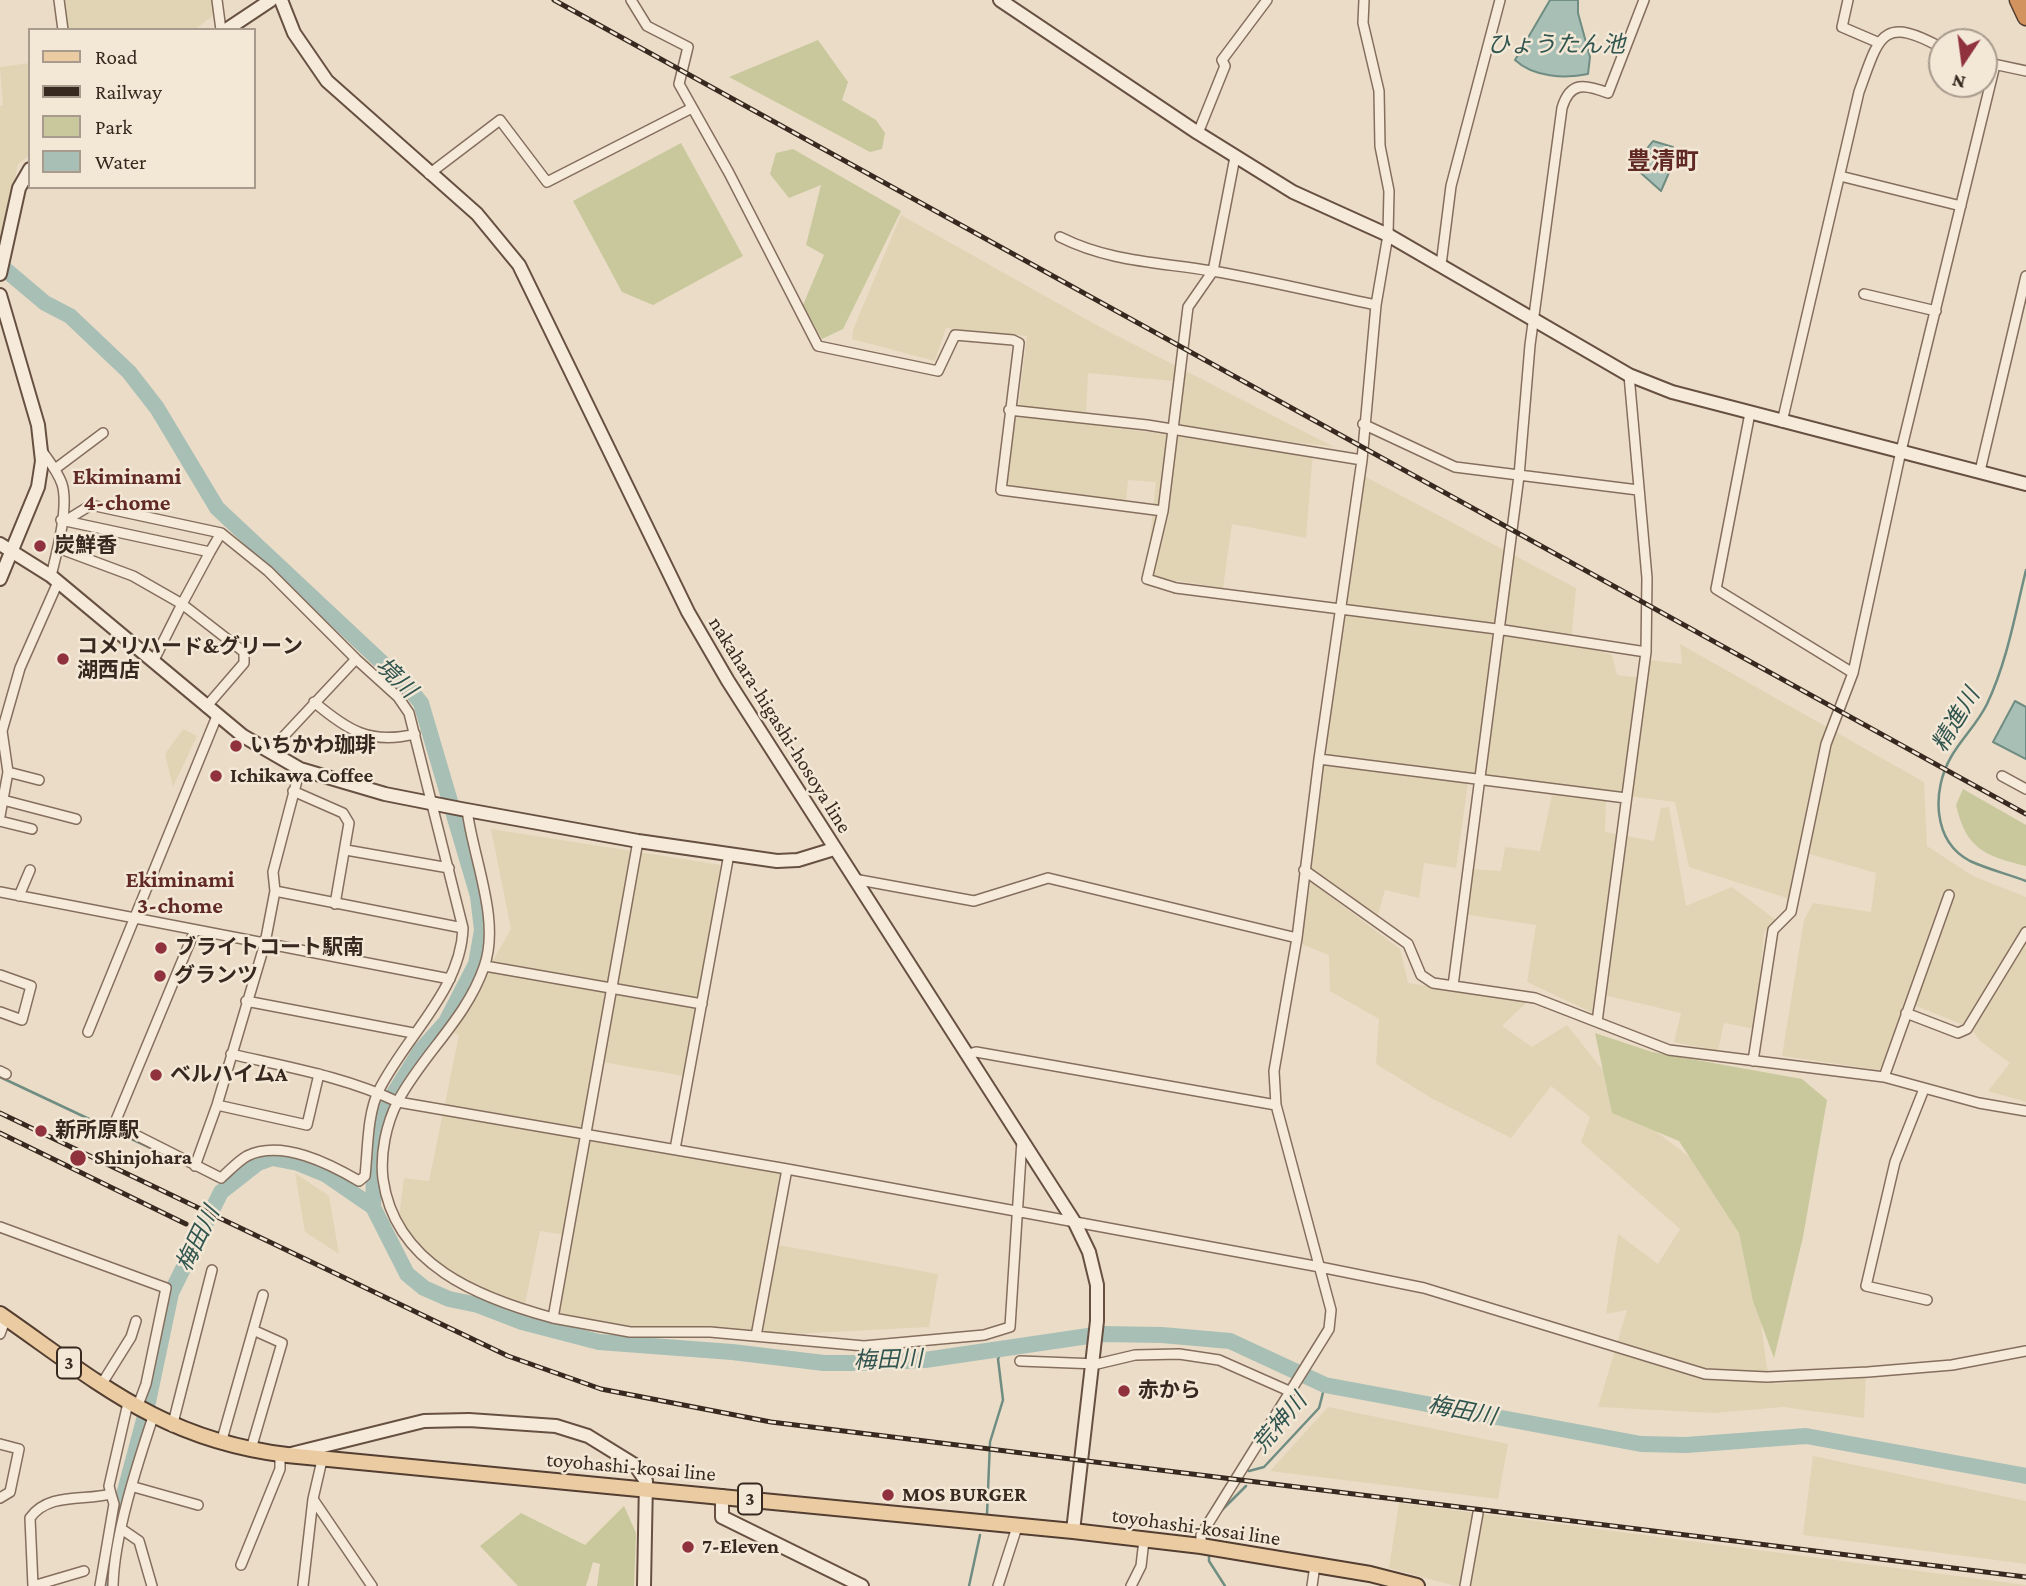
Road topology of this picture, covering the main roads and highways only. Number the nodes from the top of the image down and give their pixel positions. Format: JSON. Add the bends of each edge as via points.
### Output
{"nodes":[{"id":1,"x":2018,"y":0,"type":"edge"},
{"id":2,"x":2026,"y":17,"type":"edge"},
{"id":3,"x":3,"y":1316,"type":"edge"},
{"id":4,"x":1417,"y":1586,"type":"edge"}],
"edges":[{"from":1,"to":2,"type":"highway"},
{"from":3,"to":4,"type":"main road","name":"toyohashi-kosai line","number":"3","via":[[100,1385],[172,1427],[251,1449],[1144,1539]]}]}
